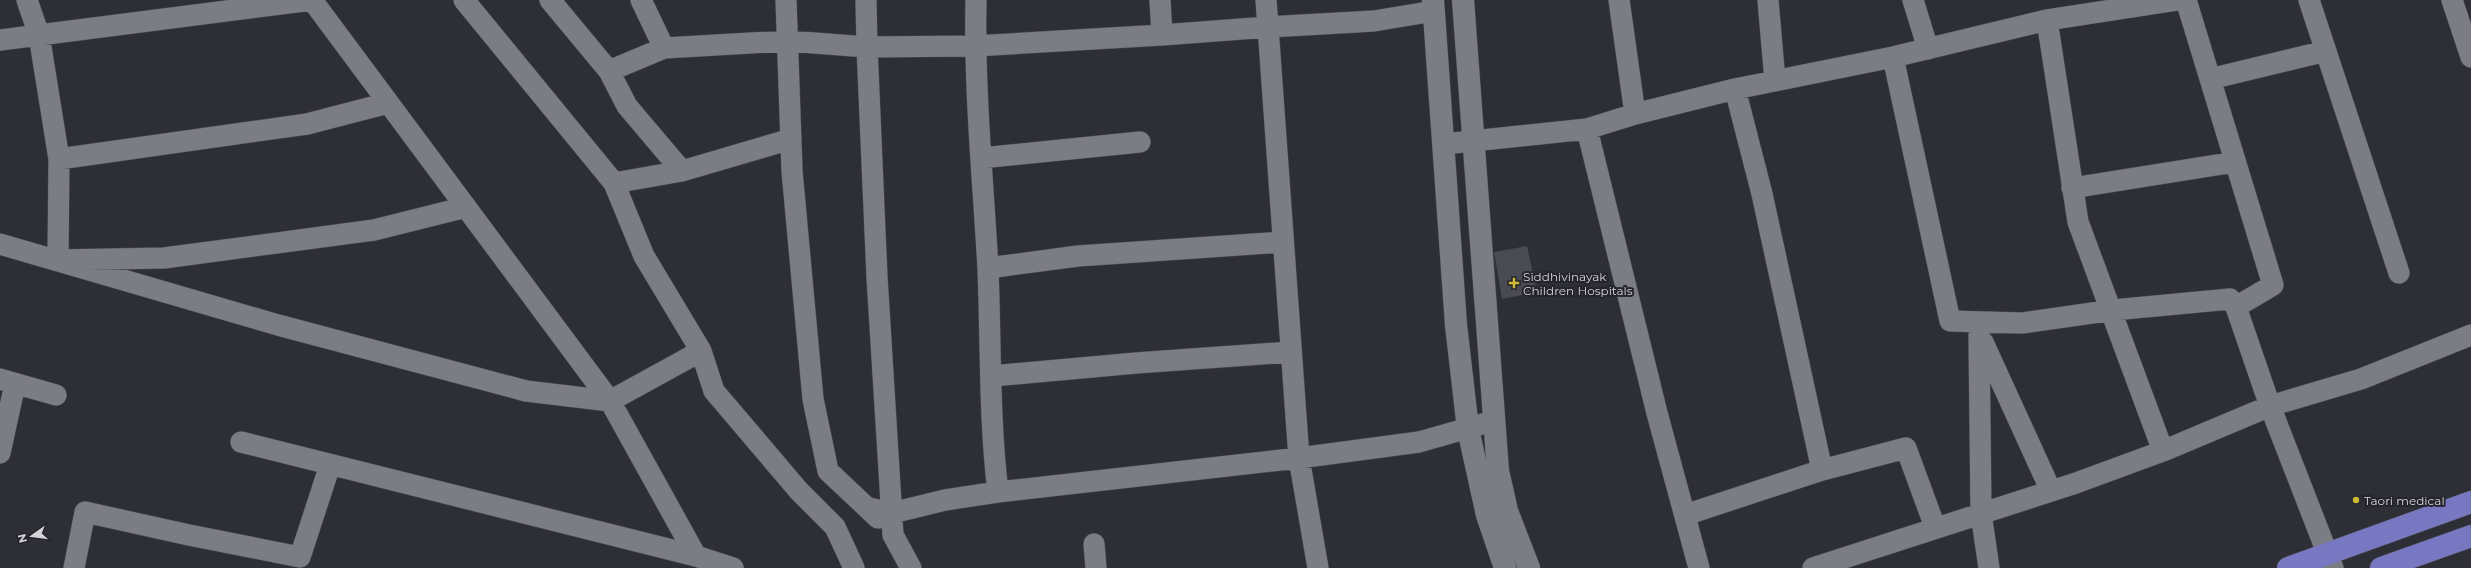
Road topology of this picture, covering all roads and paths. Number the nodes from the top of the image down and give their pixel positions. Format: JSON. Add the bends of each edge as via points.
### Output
{"nodes":[{"id":1,"x":27,"y":0,"type":"edge"},
{"id":2,"x":312,"y":0,"type":"edge"},
{"id":3,"x":315,"y":0,"type":"edge"},
{"id":4,"x":464,"y":0,"type":"edge"},
{"id":5,"x":550,"y":0,"type":"edge"},
{"id":6,"x":641,"y":0,"type":"edge"},
{"id":7,"x":786,"y":0,"type":"edge"},
{"id":8,"x":866,"y":0,"type":"edge"},
{"id":9,"x":976,"y":0,"type":"edge"},
{"id":10,"x":1160,"y":0,"type":"edge"},
{"id":11,"x":1266,"y":0,"type":"edge"},
{"id":12,"x":1463,"y":0,"type":"edge"},
{"id":13,"x":1619,"y":0,"type":"edge"},
{"id":14,"x":1768,"y":0,"type":"edge"},
{"id":15,"x":1912,"y":0,"type":"edge"},
{"id":16,"x":2177,"y":0,"type":"edge"},
{"id":17,"x":2186,"y":0,"type":"edge"},
{"id":18,"x":2309,"y":0,"type":"edge"},
{"id":19,"x":2452,"y":0,"type":"edge"},
{"id":20,"x":1434,"y":6,"type":"edge"},
{"id":21,"x":2047,"y":20,"type":"junction"},
{"id":22,"x":1268,"y":27,"type":"junction"},
{"id":23,"x":40,"y":35,"type":"junction"},
{"id":24,"x":1162,"y":35,"type":"junction"},
{"id":25,"x":0,"y":40,"type":"edge"},
{"id":26,"x":788,"y":42,"type":"junction"},
{"id":27,"x":975,"y":46,"type":"junction"},
{"id":28,"x":867,"y":47,"type":"junction"},
{"id":29,"x":664,"y":48,"type":"junction"},
{"id":30,"x":1928,"y":49,"type":"junction"},
{"id":31,"x":2326,"y":51,"type":"junction"},
{"id":32,"x":1893,"y":57,"type":"junction"},
{"id":33,"x":2471,"y":57,"type":"edge"},
{"id":34,"x":609,"y":71,"type":"junction"},
{"id":35,"x":2210,"y":79,"type":"junction"},
{"id":36,"x":1775,"y":81,"type":"junction"},
{"id":37,"x":1735,"y":89,"type":"junction"},
{"id":38,"x":388,"y":103,"type":"junction"},
{"id":39,"x":1635,"y":114,"type":"junction"},
{"id":40,"x":1588,"y":129,"type":"junction"},
{"id":41,"x":791,"y":139,"type":"junction"},
{"id":42,"x":1474,"y":140,"type":"junction"},
{"id":43,"x":1140,"y":142,"type":"dead end"},
{"id":44,"x":1444,"y":144,"type":"junction"},
{"id":45,"x":981,"y":158,"type":"junction"},
{"id":46,"x":59,"y":159,"type":"junction"},
{"id":47,"x":2235,"y":162,"type":"junction"},
{"id":48,"x":682,"y":171,"type":"junction"},
{"id":49,"x":614,"y":183,"type":"junction"},
{"id":50,"x":2072,"y":188,"type":"junction"},
{"id":51,"x":466,"y":207,"type":"junction"},
{"id":52,"x":1283,"y":242,"type":"junction"},
{"id":53,"x":0,"y":244,"type":"edge"},
{"id":54,"x":164,"y":258,"type":"junction"},
{"id":55,"x":58,"y":260,"type":"junction"},
{"id":56,"x":988,"y":268,"type":"junction"},
{"id":57,"x":2399,"y":273,"type":"dead end"},
{"id":58,"x":127,"y":281,"type":"junction"},
{"id":59,"x":2236,"y":307,"type":"junction"},
{"id":60,"x":2113,"y":310,"type":"junction"},
{"id":61,"x":1978,"y":329,"type":"junction"},
{"id":62,"x":2471,"y":335,"type":"edge"},
{"id":63,"x":701,"y":351,"type":"junction"},
{"id":64,"x":1291,"y":352,"type":"junction"},
{"id":65,"x":992,"y":376,"type":"junction"},
{"id":66,"x":8,"y":382,"type":"edge"},
{"id":67,"x":56,"y":395,"type":"dead end"},
{"id":68,"x":610,"y":401,"type":"junction"},
{"id":69,"x":2270,"y":406,"type":"junction"},
{"id":70,"x":1493,"y":422,"type":"junction"},
{"id":71,"x":1468,"y":428,"type":"junction"},
{"id":72,"x":241,"y":442,"type":"dead end"},
{"id":73,"x":2163,"y":451,"type":"junction"},
{"id":74,"x":0,"y":452,"type":"edge"},
{"id":75,"x":1300,"y":458,"type":"junction"},
{"id":76,"x":330,"y":465,"type":"junction"},
{"id":77,"x":1822,"y":470,"type":"junction"},
{"id":78,"x":2051,"y":491,"type":"junction"},
{"id":79,"x":998,"y":492,"type":"junction"},
{"id":80,"x":2471,"y":502,"type":"edge"},
{"id":81,"x":869,"y":508,"type":"junction"},
{"id":82,"x":892,"y":513,"type":"junction"},
{"id":83,"x":1981,"y":513,"type":"junction"},
{"id":84,"x":1684,"y":515,"type":"junction"},
{"id":85,"x":1935,"y":527,"type":"junction"},
{"id":86,"x":893,"y":536,"type":"junction"},
{"id":87,"x":2471,"y":536,"type":"edge"},
{"id":88,"x":1094,"y":544,"type":"dead end"},
{"id":89,"x":696,"y":556,"type":"junction"},
{"id":90,"x":2330,"y":561,"type":"edge"},
{"id":91,"x":299,"y":562,"type":"edge"},
{"id":92,"x":2386,"y":567,"type":"edge"},
{"id":93,"x":74,"y":568,"type":"edge"},
{"id":94,"x":733,"y":568,"type":"edge"},
{"id":95,"x":854,"y":568,"type":"edge"},
{"id":96,"x":912,"y":568,"type":"edge"},
{"id":97,"x":1096,"y":568,"type":"edge"},
{"id":98,"x":1318,"y":568,"type":"edge"},
{"id":99,"x":1505,"y":568,"type":"edge"},
{"id":100,"x":1529,"y":568,"type":"edge"},
{"id":101,"x":1699,"y":568,"type":"edge"},
{"id":102,"x":1813,"y":568,"type":"edge"},
{"id":103,"x":1989,"y":568,"type":"edge"},
{"id":104,"x":2288,"y":568,"type":"edge"}],
"edges":[{"from":1,"to":23,"type":"street"},
{"from":2,"to":3,"type":"street"},
{"from":2,"to":23,"type":"street"},
{"from":2,"to":38,"type":"street"},
{"from":4,"to":49,"type":"street"},
{"from":5,"to":34,"type":"street"},
{"from":6,"to":29,"type":"street"},
{"from":7,"to":26,"type":"street"},
{"from":8,"to":28,"type":"street"},
{"from":9,"to":27,"type":"street"},
{"from":10,"to":24,"type":"street"},
{"from":11,"to":22,"type":"street"},
{"from":12,"to":42,"type":"street"},
{"from":13,"to":39,"type":"street"},
{"from":14,"to":36,"type":"street"},
{"from":15,"to":30,"type":"street"},
{"from":16,"to":21,"type":"street"},
{"from":17,"to":35,"type":"street"},
{"from":18,"to":31,"type":"street"},
{"from":19,"to":33,"type":"street"},
{"from":20,"to":22,"type":"street","via":[[1374,21]]},
{"from":20,"to":44,"type":"street"},
{"from":21,"to":30,"type":"street"},
{"from":21,"to":50,"type":"street"},
{"from":22,"to":24,"type":"street"},
{"from":22,"to":52,"type":"street"},
{"from":23,"to":25,"type":"street"},
{"from":23,"to":46,"type":"street"},
{"from":24,"to":27,"type":"street"},
{"from":26,"to":28,"type":"street"},
{"from":26,"to":29,"type":"street"},
{"from":26,"to":41,"type":"street"},
{"from":27,"to":28,"type":"street"},
{"from":27,"to":45,"type":"street"},
{"from":28,"to":82,"type":"street","via":[[877,277]]},
{"from":29,"to":34,"type":"street"},
{"from":30,"to":32,"type":"street"},
{"from":31,"to":35,"type":"street"},
{"from":31,"to":57,"type":"street"},
{"from":32,"to":36,"type":"street"},
{"from":32,"to":61,"type":"street","via":[[1950,322]]},
{"from":34,"to":48,"type":"street","via":[[627,106]]},
{"from":35,"to":47,"type":"street"},
{"from":36,"to":37,"type":"street"},
{"from":37,"to":39,"type":"street"},
{"from":37,"to":77,"type":"street","via":[[1762,194]]},
{"from":38,"to":46,"type":"street","via":[[307,124]]},
{"from":38,"to":51,"type":"street"},
{"from":39,"to":40,"type":"street"},
{"from":40,"to":42,"type":"street"},
{"from":40,"to":84,"type":"street"},
{"from":41,"to":48,"type":"street"},
{"from":41,"to":81,"type":"street","via":[[813,399],[828,470]]},
{"from":42,"to":44,"type":"street"},
{"from":42,"to":70,"type":"street"},
{"from":43,"to":45,"type":"street"},
{"from":44,"to":71,"type":"street","via":[[1456,325]]},
{"from":45,"to":56,"type":"street"},
{"from":46,"to":55,"type":"street"},
{"from":47,"to":50,"type":"street"},
{"from":47,"to":59,"type":"street","via":[[2273,285]]},
{"from":48,"to":49,"type":"street"},
{"from":49,"to":63,"type":"street","via":[[644,256]]},
{"from":50,"to":60,"type":"street","via":[[2078,222]]},
{"from":51,"to":54,"type":"street","via":[[374,230]]},
{"from":51,"to":68,"type":"street"},
{"from":52,"to":56,"type":"street","via":[[1078,256]]},
{"from":52,"to":64,"type":"street"},
{"from":53,"to":55,"type":"street"},
{"from":54,"to":55,"type":"street"},
{"from":54,"to":58,"type":"street"},
{"from":55,"to":58,"type":"street"},
{"from":56,"to":65,"type":"street"},
{"from":58,"to":68,"type":"street","via":[[278,325],[526,391]]},
{"from":59,"to":60,"type":"street","via":[[2230,299]]},
{"from":59,"to":69,"type":"street"},
{"from":60,"to":61,"type":"street"},
{"from":60,"to":73,"type":"street"},
{"from":61,"to":78,"type":"street"},
{"from":61,"to":83,"type":"street"},
{"from":62,"to":69,"type":"street","via":[[2361,379]]},
{"from":63,"to":68,"type":"street"},
{"from":63,"to":95,"type":"street","via":[[714,391],[799,491],[835,527]]},
{"from":64,"to":65,"type":"street"},
{"from":64,"to":75,"type":"street"},
{"from":65,"to":79,"type":"street","via":[[992,446]]},
{"from":66,"to":67,"type":"street"},
{"from":66,"to":74,"type":"street"},
{"from":68,"to":89,"type":"street"},
{"from":69,"to":73,"type":"street"},
{"from":69,"to":90,"type":"street"},
{"from":70,"to":71,"type":"street"},
{"from":70,"to":100,"type":"street","via":[[1498,471],[1507,511]]},
{"from":71,"to":75,"type":"street","via":[[1419,442]]},
{"from":71,"to":99,"type":"street","via":[[1487,516]]},
{"from":72,"to":76,"type":"street"},
{"from":73,"to":78,"type":"street"},
{"from":75,"to":79,"type":"street"},
{"from":75,"to":98,"type":"street"},
{"from":76,"to":89,"type":"street"},
{"from":76,"to":91,"type":"street"},
{"from":77,"to":84,"type":"street"},
{"from":77,"to":85,"type":"street","via":[[1906,448]]},
{"from":78,"to":83,"type":"street"},
{"from":79,"to":82,"type":"street","via":[[944,500]]},
{"from":80,"to":90,"type":"main road"},
{"from":81,"to":82,"type":"street"},
{"from":81,"to":86,"type":"street"},
{"from":82,"to":86,"type":"street"},
{"from":83,"to":85,"type":"street"},
{"from":83,"to":103,"type":"street"},
{"from":84,"to":101,"type":"street"},
{"from":85,"to":102,"type":"street"},
{"from":86,"to":96,"type":"street"},
{"from":87,"to":92,"type":"main road"},
{"from":88,"to":97,"type":"street"},
{"from":89,"to":94,"type":"street"},
{"from":90,"to":104,"type":"main road"},
{"from":91,"to":93,"type":"street","via":[[85,512]]}]}
